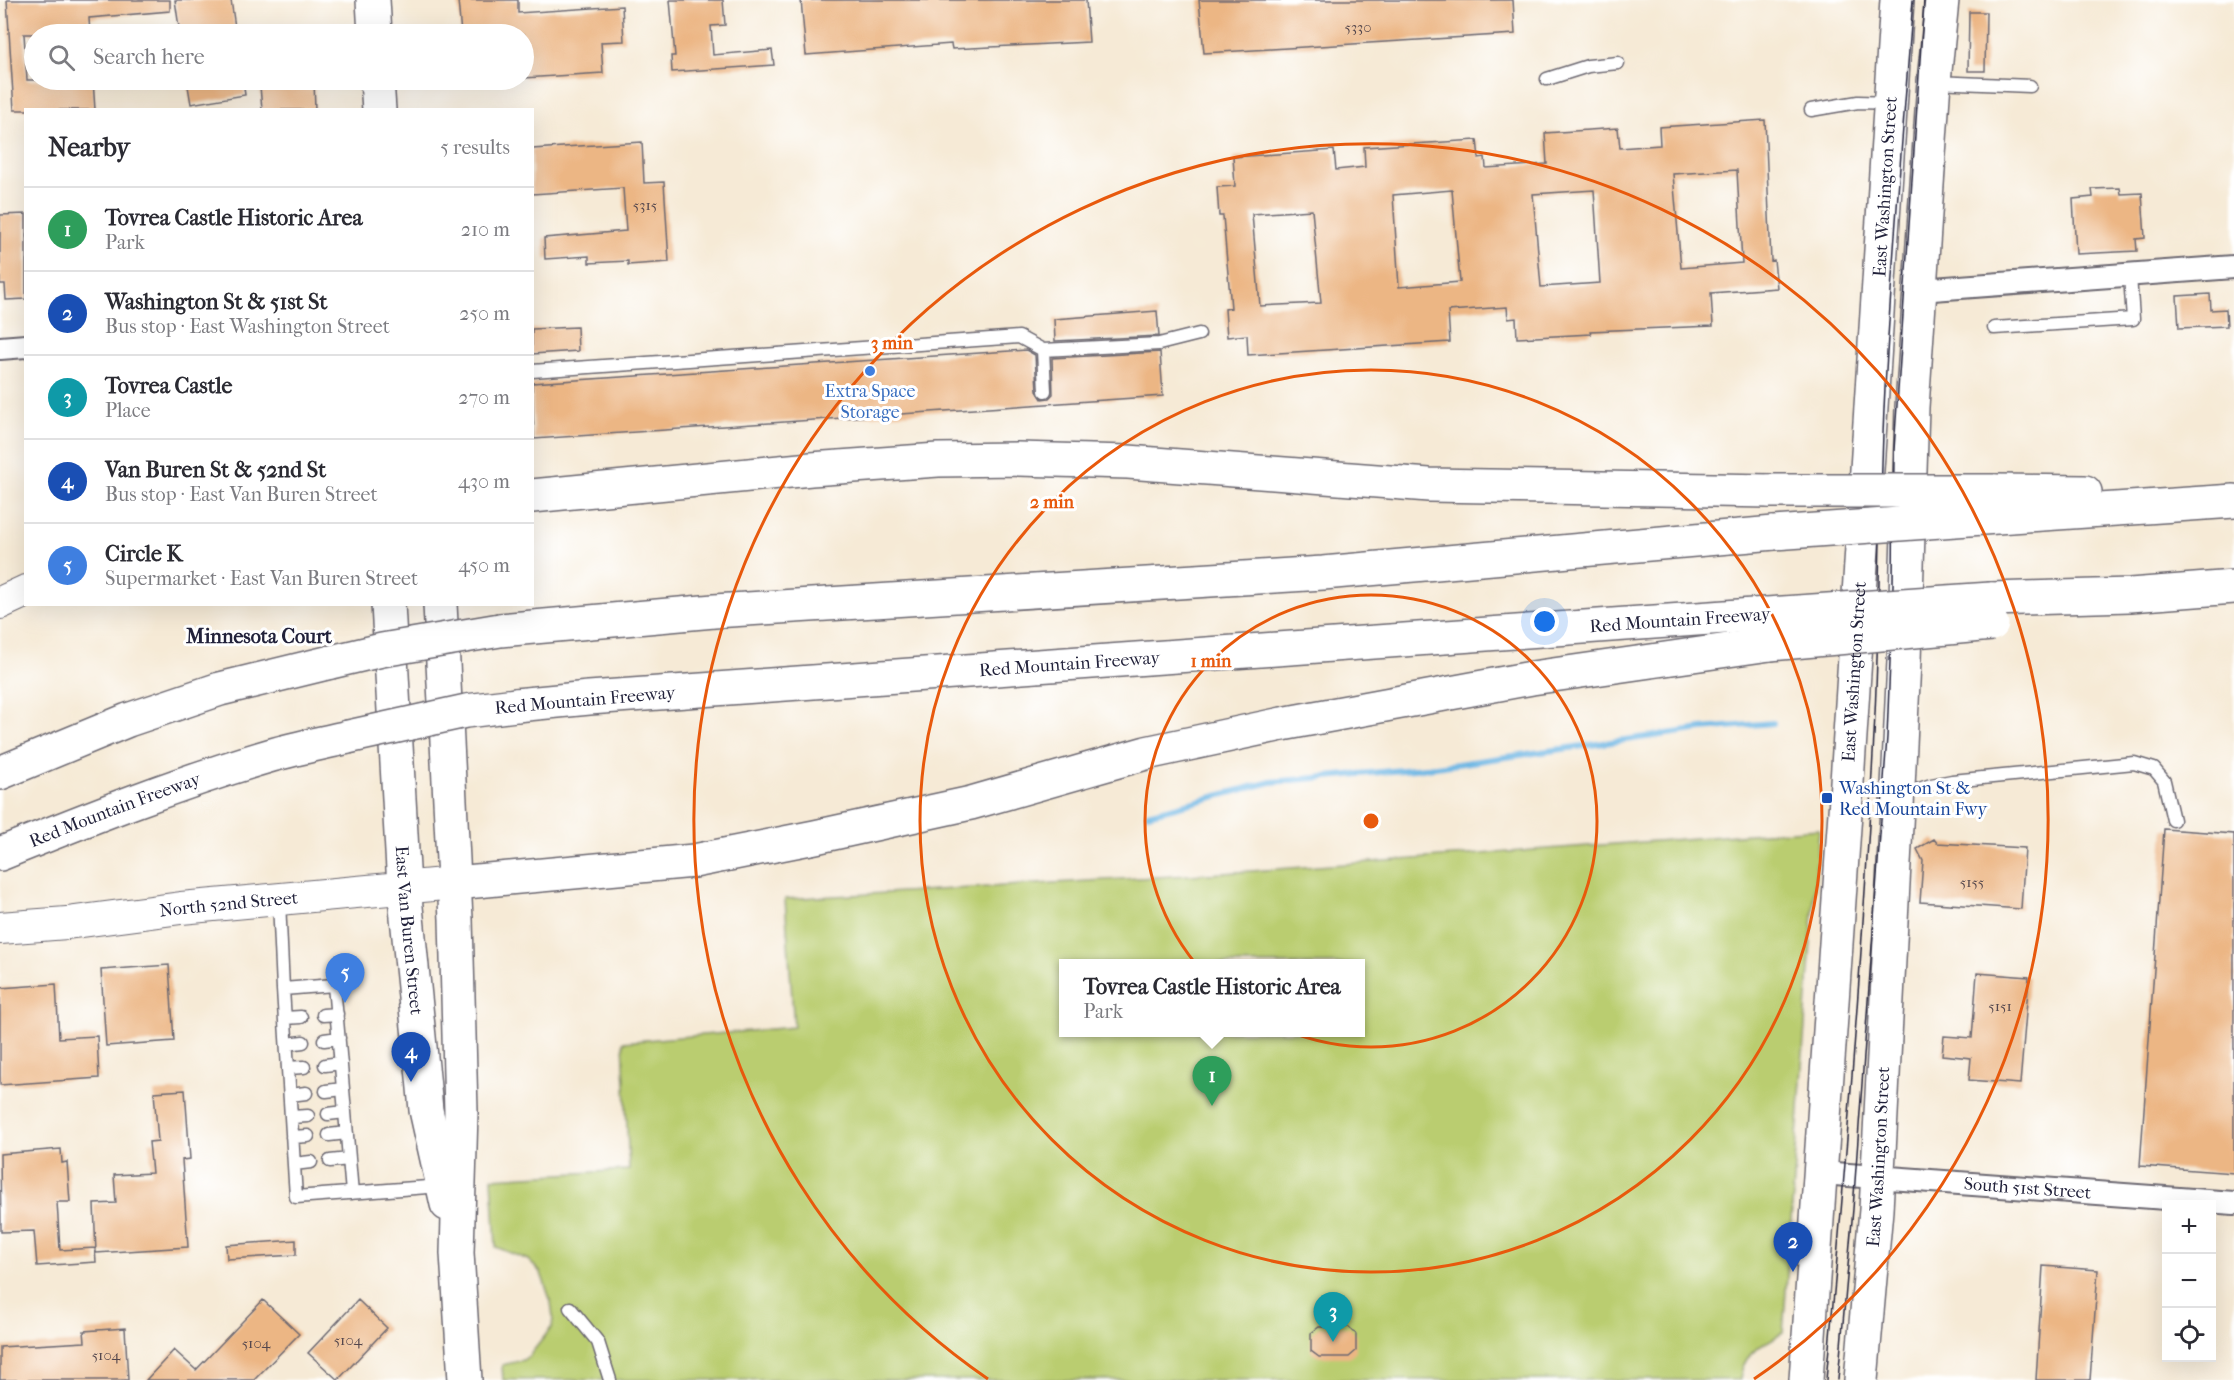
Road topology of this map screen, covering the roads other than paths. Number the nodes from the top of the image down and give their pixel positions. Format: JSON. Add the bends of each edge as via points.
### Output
{"nodes":[{"id":1,"x":373,"y":0,"type":"edge"},
{"id":2,"x":1897,"y":0,"type":"edge"},
{"id":3,"x":1942,"y":0,"type":"edge"},
{"id":4,"x":374,"y":24,"type":"edge"},
{"id":5,"x":1618,"y":63,"type":"dead end"},
{"id":6,"x":1547,"y":79,"type":"dead end"},
{"id":7,"x":1934,"y":81,"type":"junction"},
{"id":8,"x":2030,"y":86,"type":"dead end"},
{"id":9,"x":378,"y":90,"type":"edge"},
{"id":10,"x":1890,"y":103,"type":"junction"},
{"id":11,"x":379,"y":108,"type":"edge"},
{"id":12,"x":1811,"y":110,"type":"dead end"},
{"id":13,"x":2234,"y":267,"type":"edge"},
{"id":14,"x":2130,"y":276,"type":"junction"},
{"id":15,"x":1919,"y":290,"type":"junction"},
{"id":16,"x":1994,"y":328,"type":"dead end"},
{"id":17,"x":1199,"y":334,"type":"dead end"},
{"id":18,"x":24,"y":346,"type":"edge"},
{"id":19,"x":0,"y":348,"type":"edge"},
{"id":20,"x":1044,"y":350,"type":"junction"},
{"id":21,"x":534,"y":371,"type":"edge"},
{"id":22,"x":1046,"y":391,"type":"dead end"},
{"id":23,"x":534,"y":496,"type":"edge"},
{"id":24,"x":2231,"y":502,"type":"edge"},
{"id":25,"x":1995,"y":504,"type":"junction"},
{"id":26,"x":2234,"y":587,"type":"edge"},
{"id":27,"x":24,"y":592,"type":"edge"},
{"id":28,"x":0,"y":603,"type":"edge"},
{"id":29,"x":388,"y":606,"type":"edge"},
{"id":30,"x":440,"y":606,"type":"edge"},
{"id":31,"x":1768,"y":629,"type":"junction"},
{"id":32,"x":0,"y":772,"type":"edge"},
{"id":33,"x":1897,"y":796,"type":"junction"},
{"id":34,"x":2173,"y":820,"type":"dead end"},
{"id":35,"x":0,"y":854,"type":"edge"},
{"id":36,"x":455,"y":883,"type":"junction"},
{"id":37,"x":404,"y":887,"type":"junction"},
{"id":38,"x":279,"y":899,"type":"junction"},
{"id":39,"x":0,"y":928,"type":"edge"},
{"id":40,"x":283,"y":989,"type":"junction"},
{"id":41,"x":337,"y":1014,"type":"junction"},
{"id":42,"x":323,"y":1015,"type":"dead end"},
{"id":43,"x":301,"y":1017,"type":"dead end"},
{"id":44,"x":285,"y":1018,"type":"junction"},
{"id":45,"x":339,"y":1038,"type":"junction"},
{"id":46,"x":324,"y":1040,"type":"dead end"},
{"id":47,"x":303,"y":1042,"type":"dead end"},
{"id":48,"x":287,"y":1044,"type":"junction"},
{"id":49,"x":341,"y":1063,"type":"junction"},
{"id":50,"x":325,"y":1065,"type":"dead end"},
{"id":51,"x":304,"y":1067,"type":"dead end"},
{"id":52,"x":288,"y":1068,"type":"junction"},
{"id":53,"x":343,"y":1089,"type":"junction"},
{"id":54,"x":326,"y":1091,"type":"dead end"},
{"id":55,"x":306,"y":1093,"type":"dead end"},
{"id":56,"x":290,"y":1095,"type":"junction"},
{"id":57,"x":345,"y":1112,"type":"junction"},
{"id":58,"x":328,"y":1114,"type":"dead end"},
{"id":59,"x":308,"y":1116,"type":"dead end"},
{"id":60,"x":291,"y":1117,"type":"junction"},
{"id":61,"x":347,"y":1133,"type":"junction"},
{"id":62,"x":330,"y":1135,"type":"dead end"},
{"id":63,"x":308,"y":1136,"type":"dead end"},
{"id":64,"x":292,"y":1137,"type":"junction"},
{"id":65,"x":349,"y":1159,"type":"junction"},
{"id":66,"x":330,"y":1161,"type":"dead end"},
{"id":67,"x":311,"y":1162,"type":"dead end"},
{"id":68,"x":294,"y":1164,"type":"junction"},
{"id":69,"x":1821,"y":1173,"type":"junction"},
{"id":70,"x":1877,"y":1177,"type":"junction"},
{"id":71,"x":442,"y":1186,"type":"junction"},
{"id":72,"x":352,"y":1193,"type":"junction"},
{"id":73,"x":2234,"y":1203,"type":"edge"},
{"id":74,"x":458,"y":1253,"type":"junction"},
{"id":75,"x":570,"y":1308,"type":"dead end"},
{"id":76,"x":465,"y":1380,"type":"edge"},
{"id":77,"x":610,"y":1380,"type":"edge"},
{"id":78,"x":1806,"y":1380,"type":"edge"},
{"id":79,"x":1861,"y":1380,"type":"edge"}],
"edges":[{"from":1,"to":4,"type":"main road"},
{"from":2,"to":10,"type":"main road","name":"East Washington Street"},
{"from":3,"to":7,"type":"main road","name":"East Washington Street"},
{"from":5,"to":6,"type":"lane","via":[[1588,66]]},
{"from":7,"to":8,"type":"lane"},
{"from":7,"to":15,"type":"main road","name":"East Washington Street"},
{"from":9,"to":11,"type":"main road"},
{"from":10,"to":12,"type":"lane","via":[[1858,102]]},
{"from":10,"to":69,"type":"main road","name":"East Washington Street"},
{"from":13,"to":14,"type":"street"},
{"from":14,"to":15,"type":"street"},
{"from":14,"to":16,"type":"lane","via":[[2133,319]]},
{"from":15,"to":33,"type":"main road","name":"East Washington Street"},
{"from":17,"to":20,"type":"lane","via":[[1159,344]]},
{"from":18,"to":19,"type":"street"},
{"from":20,"to":21,"type":"lane","via":[[1019,337]]},
{"from":20,"to":22,"type":"lane"},
{"from":23,"to":25,"type":"main road","bridge":true,"via":[[823,468],[1018,459],[1128,462],[1429,485],[1770,490]]},
{"from":24,"to":25,"type":"main road"},
{"from":25,"to":32,"type":"main road","bridge":true,"via":[[1774,533],[1323,573],[714,611],[500,630],[382,650],[220,688]]},
{"from":26,"to":31,"type":"main road","name":"Red Mountain Freeway","bridge":true,"via":[[1991,612]]},
{"from":27,"to":28,"type":"main road"},
{"from":29,"to":37,"type":"main road","name":"East Van Buren Street"},
{"from":30,"to":36,"type":"main road","name":"East Van Buren Street"},
{"from":31,"to":35,"type":"main road","name":"Red Mountain Freeway","bridge":true,"via":[[612,696],[516,705],[455,713],[273,755],[178,786]]},
{"from":31,"to":36,"type":"main road","via":[[1146,753],[971,802],[694,861]]},
{"from":33,"to":34,"type":"lane","via":[[1952,781],[2134,763],[2154,769],[2164,781]]},
{"from":33,"to":70,"type":"main road","name":"East Washington Street"},
{"from":36,"to":37,"type":"main road","name":"North 52nd Street"},
{"from":36,"to":74,"type":"main road","name":"East Van Buren Street","via":[[461,1112]]},
{"from":37,"to":38,"type":"main road","name":"North 52nd Street"},
{"from":37,"to":71,"type":"main road","name":"East Van Buren Street","via":[[426,1110]]},
{"from":38,"to":39,"type":"main road","name":"North 52nd Street"},
{"from":38,"to":40,"type":"lane"},
{"from":40,"to":41,"type":"lane","via":[[334,985]]},
{"from":40,"to":44,"type":"lane"},
{"from":41,"to":42,"type":"lane"},
{"from":41,"to":45,"type":"lane"},
{"from":43,"to":44,"type":"lane"},
{"from":44,"to":48,"type":"lane"},
{"from":45,"to":46,"type":"lane"},
{"from":45,"to":49,"type":"lane"},
{"from":47,"to":48,"type":"lane"},
{"from":48,"to":52,"type":"lane"},
{"from":49,"to":50,"type":"lane"},
{"from":49,"to":53,"type":"lane"},
{"from":51,"to":52,"type":"lane"},
{"from":52,"to":56,"type":"lane"},
{"from":53,"to":54,"type":"lane"},
{"from":53,"to":57,"type":"lane"},
{"from":55,"to":56,"type":"lane"},
{"from":56,"to":60,"type":"lane"},
{"from":57,"to":58,"type":"lane"},
{"from":57,"to":61,"type":"lane"},
{"from":59,"to":60,"type":"lane"},
{"from":60,"to":64,"type":"lane"},
{"from":61,"to":62,"type":"lane"},
{"from":61,"to":65,"type":"lane"},
{"from":63,"to":64,"type":"lane"},
{"from":64,"to":68,"type":"lane"},
{"from":65,"to":66,"type":"lane"},
{"from":65,"to":72,"type":"lane"},
{"from":67,"to":68,"type":"lane"},
{"from":68,"to":72,"type":"lane","via":[[296,1197]]},
{"from":69,"to":70,"type":"street","name":"South 51st Street"},
{"from":69,"to":78,"type":"main road","name":"East Washington Street"},
{"from":70,"to":73,"type":"street","name":"South 51st Street"},
{"from":70,"to":79,"type":"main road","name":"East Washington Street"},
{"from":71,"to":72,"type":"lane"},
{"from":71,"to":74,"type":"main road","name":"East Van Buren Street"},
{"from":74,"to":76,"type":"main road","name":"East Van Buren Street"},
{"from":75,"to":77,"type":"lane","via":[[598,1342]]}]}
